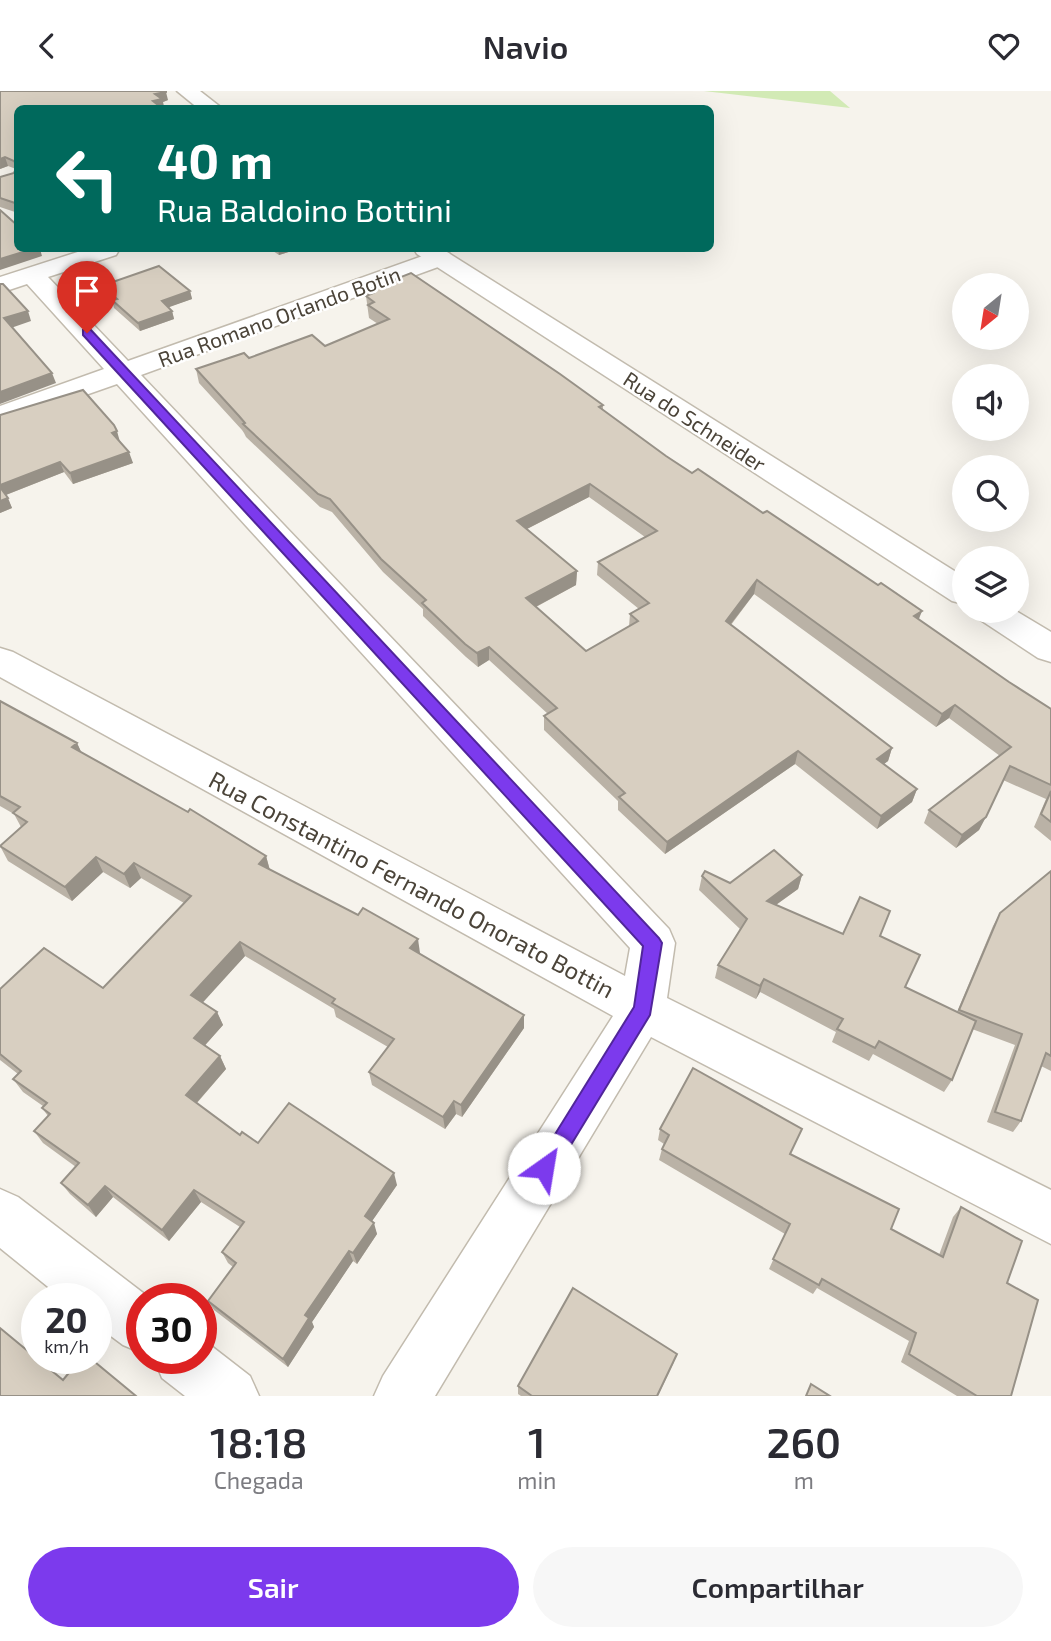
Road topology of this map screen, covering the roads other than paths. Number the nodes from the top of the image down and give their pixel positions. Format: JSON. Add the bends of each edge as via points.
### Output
{"nodes":[{"id":1,"x":187,"y":91,"type":"edge"},
{"id":2,"x":207,"y":105,"type":"edge"},
{"id":3,"x":101,"y":252,"type":"edge"},
{"id":4,"x":433,"y":253,"type":"edge"},
{"id":5,"x":16,"y":280,"type":"edge"},
{"id":6,"x":123,"y":372,"type":"junction"},
{"id":7,"x":0,"y":416,"type":"edge"},
{"id":8,"x":952,"y":585,"type":"edge"},
{"id":9,"x":1010,"y":623,"type":"edge"},
{"id":10,"x":1051,"y":649,"type":"edge"},
{"id":11,"x":0,"y":661,"type":"edge"},
{"id":12,"x":643,"y":1009,"type":"junction"},
{"id":13,"x":0,"y":1215,"type":"edge"},
{"id":14,"x":1051,"y":1219,"type":"edge"},
{"id":15,"x":126,"y":1314,"type":"edge"},
{"id":16,"x":202,"y":1374,"type":"edge"},
{"id":17,"x":230,"y":1396,"type":"edge"},
{"id":18,"x":403,"y":1396,"type":"edge"}],
"edges":[{"from":1,"to":2,"type":"street"},
{"from":3,"to":5,"type":"street"},
{"from":4,"to":6,"type":"street","name":"Rua Romano Orlando Botin"},
{"from":4,"to":8,"type":"street","name":"Rua do Schneider"},
{"from":5,"to":6,"type":"street"},
{"from":6,"to":7,"type":"street","name":"Rua Romano Orlando Botin"},
{"from":6,"to":12,"type":"street","via":[[653,943]]},
{"from":9,"to":10,"type":"street"},
{"from":11,"to":12,"type":"street","name":"Rua Constantino Fernando Onorato Bottin"},
{"from":12,"to":14,"type":"street","name":"Rua Constantino Fernando Onorato Bottin"},
{"from":12,"to":18,"type":"street"},
{"from":13,"to":15,"type":"street"},
{"from":16,"to":17,"type":"street"}]}
